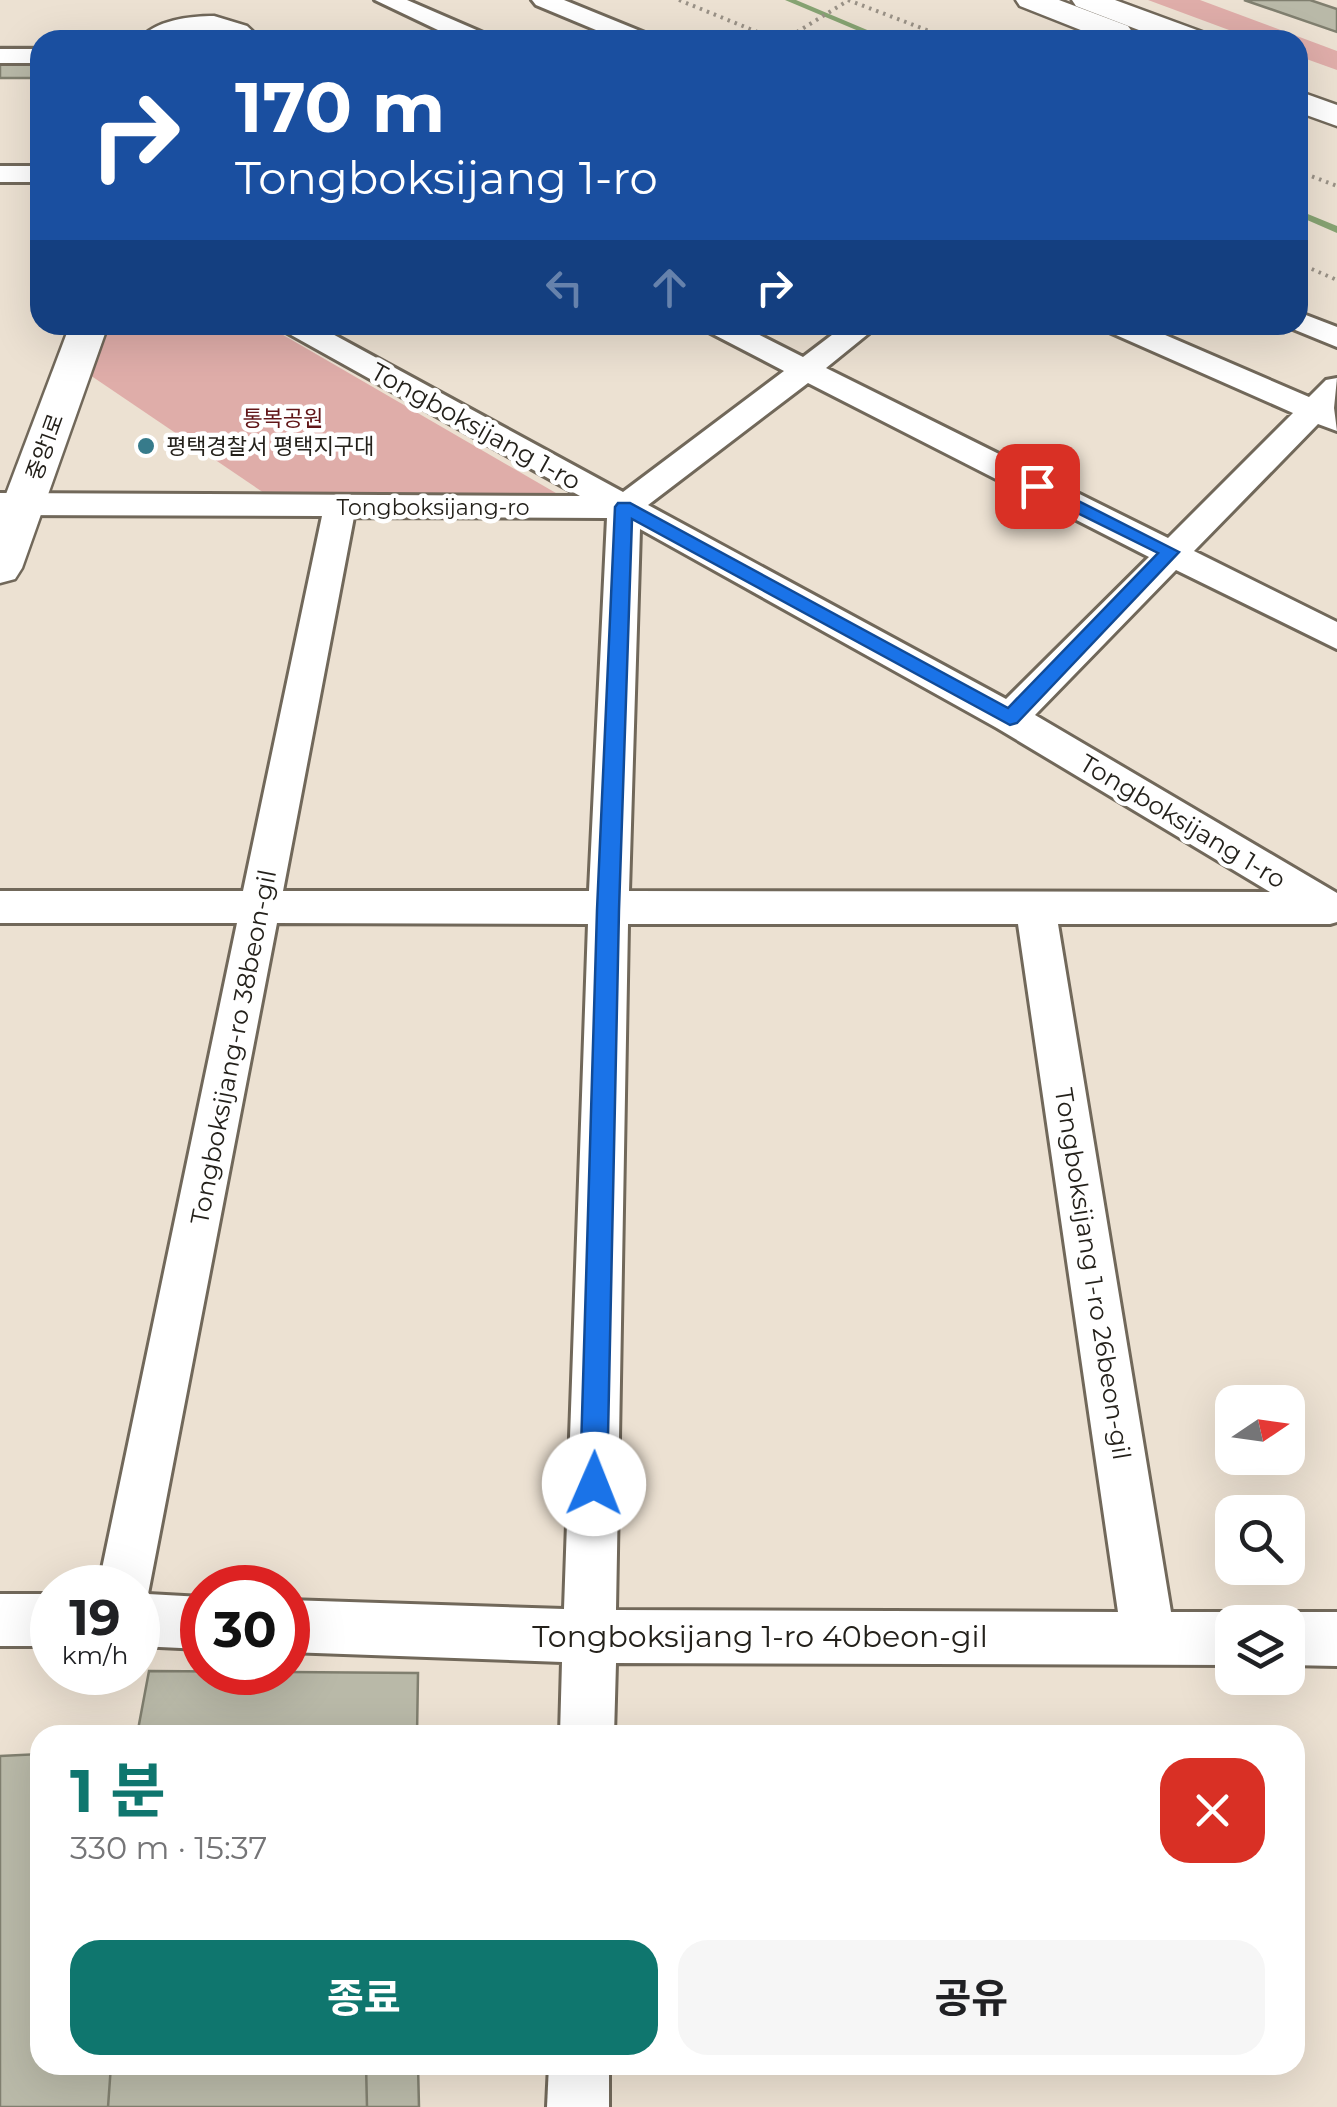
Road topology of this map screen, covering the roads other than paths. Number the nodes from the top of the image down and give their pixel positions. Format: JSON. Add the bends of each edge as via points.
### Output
{"nodes":[{"id":1,"x":387,"y":0,"type":"edge"},
{"id":2,"x":544,"y":0,"type":"edge"},
{"id":3,"x":1031,"y":0,"type":"edge"},
{"id":4,"x":1087,"y":0,"type":"edge"},
{"id":5,"x":236,"y":23,"type":"edge"},
{"id":6,"x":181,"y":30,"type":"edge"},
{"id":7,"x":457,"y":30,"type":"edge"},
{"id":8,"x":617,"y":30,"type":"edge"},
{"id":9,"x":1110,"y":30,"type":"edge"},
{"id":10,"x":1167,"y":30,"type":"edge"},
{"id":11,"x":0,"y":56,"type":"edge"},
{"id":12,"x":30,"y":56,"type":"edge"},
{"id":13,"x":1308,"y":83,"type":"edge"},
{"id":14,"x":1337,"y":94,"type":"edge"},
{"id":15,"x":1308,"y":105,"type":"edge"},
{"id":16,"x":1337,"y":116,"type":"edge"},
{"id":17,"x":0,"y":174,"type":"edge"},
{"id":18,"x":30,"y":174,"type":"edge"},
{"id":19,"x":1308,"y":325,"type":"edge"},
{"id":20,"x":85,"y":335,"type":"edge"},
{"id":21,"x":312,"y":335,"type":"edge"},
{"id":22,"x":737,"y":335,"type":"edge"},
{"id":23,"x":851,"y":335,"type":"edge"},
{"id":24,"x":1141,"y":335,"type":"edge"},
{"id":25,"x":1337,"y":338,"type":"edge"},
{"id":26,"x":805,"y":370,"type":"junction"},
{"id":27,"x":1337,"y":387,"type":"edge"},
{"id":28,"x":1326,"y":416,"type":"edge"},
{"id":29,"x":12,"y":504,"type":"edge"},
{"id":30,"x":340,"y":507,"type":"junction"},
{"id":31,"x":624,"y":507,"type":"junction"},
{"id":32,"x":1170,"y":552,"type":"junction"},
{"id":33,"x":0,"y":568,"type":"edge"},
{"id":34,"x":1337,"y":637,"type":"edge"},
{"id":35,"x":1010,"y":718,"type":"junction"},
{"id":36,"x":0,"y":907,"type":"edge"},
{"id":37,"x":261,"y":908,"type":"junction"},
{"id":38,"x":1036,"y":909,"type":"junction"},
{"id":39,"x":608,"y":910,"type":"junction"},
{"id":40,"x":1333,"y":910,"type":"edge"},
{"id":41,"x":129,"y":1565,"type":"edge"},
{"id":42,"x":0,"y":1620,"type":"edge"},
{"id":43,"x":30,"y":1620,"type":"edge"},
{"id":44,"x":310,"y":1627,"type":"edge"},
{"id":45,"x":590,"y":1636,"type":"junction"},
{"id":46,"x":1149,"y":1638,"type":"junction"},
{"id":47,"x":1215,"y":1639,"type":"edge"},
{"id":48,"x":1305,"y":1639,"type":"edge"},
{"id":49,"x":1337,"y":1639,"type":"edge"},
{"id":50,"x":587,"y":1725,"type":"edge"},
{"id":51,"x":579,"y":2075,"type":"edge"},
{"id":52,"x":578,"y":2107,"type":"edge"}],
"edges":[{"from":1,"to":7,"type":"street"},
{"from":2,"to":8,"type":"street"},
{"from":3,"to":9,"type":"street"},
{"from":4,"to":10,"type":"street"},
{"from":5,"to":6,"type":"street"},
{"from":11,"to":12,"type":"street"},
{"from":13,"to":14,"type":"street"},
{"from":15,"to":16,"type":"street"},
{"from":17,"to":18,"type":"street"},
{"from":19,"to":25,"type":"street"},
{"from":20,"to":29,"type":"street","name":"중앙1로"},
{"from":21,"to":31,"type":"street","name":"Tongboksijang 1-ro"},
{"from":22,"to":26,"type":"street"},
{"from":23,"to":26,"type":"street"},
{"from":24,"to":28,"type":"street"},
{"from":26,"to":31,"type":"street"},
{"from":26,"to":32,"type":"street"},
{"from":27,"to":28,"type":"street"},
{"from":28,"to":32,"type":"street"},
{"from":29,"to":30,"type":"street","name":"Tongboksijang-ro"},
{"from":29,"to":33,"type":"street","name":"중앙1로"},
{"from":30,"to":31,"type":"street","name":"Tongboksijang-ro"},
{"from":30,"to":37,"type":"street","name":"Tongboksijang-ro 38beon-gil"},
{"from":31,"to":35,"type":"street","name":"Tongboksijang 1-ro"},
{"from":31,"to":39,"type":"street"},
{"from":32,"to":34,"type":"street"},
{"from":32,"to":35,"type":"street"},
{"from":35,"to":40,"type":"street","name":"Tongboksijang 1-ro"},
{"from":36,"to":37,"type":"street"},
{"from":37,"to":39,"type":"street"},
{"from":37,"to":41,"type":"street","name":"Tongboksijang-ro 38beon-gil"},
{"from":38,"to":39,"type":"street"},
{"from":38,"to":40,"type":"street"},
{"from":38,"to":46,"type":"street","name":"Tongboksijang 1-ro 26beon-gil"},
{"from":39,"to":45,"type":"street"},
{"from":42,"to":43,"type":"street"},
{"from":44,"to":45,"type":"street","name":"Tongboksijang 1-ro 40beon-gil"},
{"from":45,"to":46,"type":"street","name":"Tongboksijang 1-ro 40beon-gil"},
{"from":45,"to":50,"type":"street"},
{"from":46,"to":47,"type":"street","name":"Tongboksijang 1-ro 40beon-gil"},
{"from":48,"to":49,"type":"street"},
{"from":51,"to":52,"type":"street"}]}
